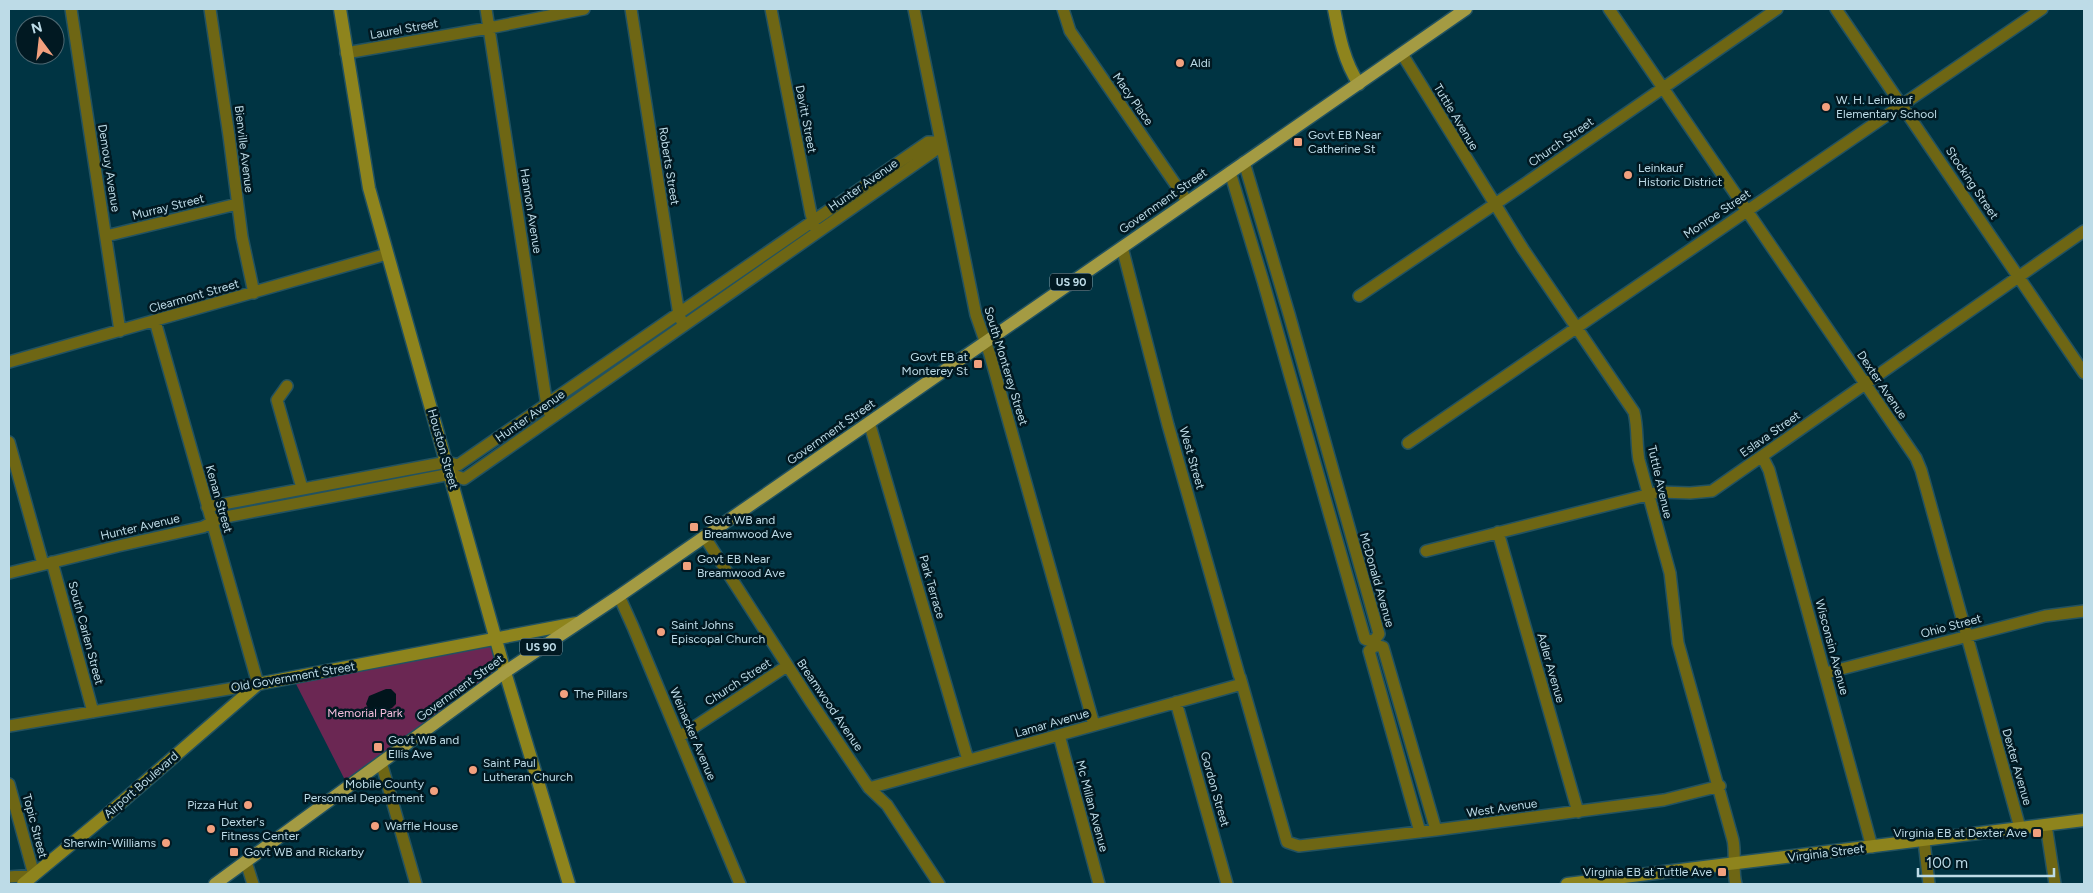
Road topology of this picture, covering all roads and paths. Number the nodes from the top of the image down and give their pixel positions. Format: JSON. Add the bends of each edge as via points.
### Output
{"nodes":[{"id":1,"x":71,"y":9,"type":"edge"},
{"id":2,"x":210,"y":9,"type":"edge"},
{"id":3,"x":340,"y":9,"type":"edge"},
{"id":4,"x":486,"y":9,"type":"edge"},
{"id":5,"x":584,"y":9,"type":"edge"},
{"id":6,"x":631,"y":9,"type":"edge"},
{"id":7,"x":771,"y":9,"type":"edge"},
{"id":8,"x":914,"y":9,"type":"edge"},
{"id":9,"x":1063,"y":9,"type":"edge"},
{"id":10,"x":1334,"y":9,"type":"edge"},
{"id":11,"x":1466,"y":9,"type":"edge"},
{"id":12,"x":1609,"y":9,"type":"edge"},
{"id":13,"x":1776,"y":9,"type":"edge"},
{"id":14,"x":1836,"y":9,"type":"edge"},
{"id":15,"x":2042,"y":9,"type":"edge"},
{"id":16,"x":489,"y":28,"type":"junction"},
{"id":17,"x":346,"y":53,"type":"junction"},
{"id":18,"x":1402,"y":54,"type":"junction"},
{"id":19,"x":1359,"y":84,"type":"junction"},
{"id":20,"x":1662,"y":88,"type":"junction"},
{"id":21,"x":1902,"y":105,"type":"junction"},
{"id":22,"x":938,"y":143,"type":"junction"},
{"id":23,"x":1244,"y":162,"type":"junction"},
{"id":24,"x":1230,"y":172,"type":"junction"},
{"id":25,"x":1187,"y":201,"type":"junction"},
{"id":26,"x":237,"y":204,"type":"junction"},
{"id":27,"x":1494,"y":204,"type":"junction"},
{"id":28,"x":1746,"y":211,"type":"junction"},
{"id":29,"x":812,"y":222,"type":"junction"},
{"id":30,"x":2084,"y":231,"type":"edge"},
{"id":31,"x":818,"y":233,"type":"junction"},
{"id":32,"x":106,"y":236,"type":"junction"},
{"id":33,"x":1122,"y":247,"type":"junction"},
{"id":34,"x":387,"y":254,"type":"junction"},
{"id":35,"x":2019,"y":277,"type":"junction"},
{"id":36,"x":254,"y":293,"type":"junction"},
{"id":37,"x":1359,"y":296,"type":"dead end"},
{"id":38,"x":681,"y":320,"type":"junction"},
{"id":39,"x":155,"y":321,"type":"junction"},
{"id":40,"x":1576,"y":328,"type":"junction"},
{"id":41,"x":120,"y":331,"type":"junction"},
{"id":42,"x":985,"y":342,"type":"junction"},
{"id":43,"x":9,"y":362,"type":"edge"},
{"id":44,"x":2084,"y":373,"type":"edge"},
{"id":45,"x":1866,"y":384,"type":"junction"},
{"id":46,"x":287,"y":386,"type":"dead end"},
{"id":47,"x":547,"y":406,"type":"junction"},
{"id":48,"x":552,"y":417,"type":"junction"},
{"id":49,"x":869,"y":422,"type":"junction"},
{"id":50,"x":9,"y":442,"type":"edge"},
{"id":51,"x":1408,"y":443,"type":"dead end"},
{"id":52,"x":1762,"y":456,"type":"junction"},
{"id":53,"x":449,"y":468,"type":"junction"},
{"id":54,"x":302,"y":488,"type":"junction"},
{"id":55,"x":1648,"y":495,"type":"junction"},
{"id":56,"x":207,"y":507,"type":"junction"},
{"id":57,"x":212,"y":522,"type":"junction"},
{"id":58,"x":1498,"y":532,"type":"junction"},
{"id":59,"x":704,"y":536,"type":"junction"},
{"id":60,"x":1426,"y":551,"type":"dead end"},
{"id":61,"x":47,"y":563,"type":"junction"},
{"id":62,"x":9,"y":573,"type":"edge"},
{"id":63,"x":619,"y":596,"type":"junction"},
{"id":64,"x":2084,"y":611,"type":"edge"},
{"id":65,"x":577,"y":623,"type":"junction"},
{"id":66,"x":1966,"y":636,"type":"junction"},
{"id":67,"x":497,"y":639,"type":"junction"},
{"id":68,"x":788,"y":666,"type":"junction"},
{"id":69,"x":505,"y":672,"type":"junction"},
{"id":70,"x":1826,"y":673,"type":"junction"},
{"id":71,"x":1240,"y":679,"type":"junction"},
{"id":72,"x":258,"y":684,"type":"junction"},
{"id":73,"x":1176,"y":702,"type":"junction"},
{"id":74,"x":93,"y":712,"type":"junction"},
{"id":75,"x":1094,"y":725,"type":"junction"},
{"id":76,"x":9,"y":726,"type":"edge"},
{"id":77,"x":1059,"y":735,"type":"junction"},
{"id":78,"x":679,"y":737,"type":"junction"},
{"id":79,"x":968,"y":760,"type":"junction"},
{"id":80,"x":381,"y":762,"type":"junction"},
{"id":81,"x":9,"y":784,"type":"edge"},
{"id":82,"x":1720,"y":786,"type":"junction"},
{"id":83,"x":869,"y":788,"type":"junction"},
{"id":84,"x":1578,"y":812,"type":"junction"},
{"id":85,"x":2084,"y":820,"type":"edge"},
{"id":86,"x":2046,"y":825,"type":"junction"},
{"id":87,"x":2020,"y":828,"type":"junction"},
{"id":88,"x":1436,"y":830,"type":"junction"},
{"id":89,"x":1420,"y":832,"type":"junction"},
{"id":90,"x":1924,"y":841,"type":"junction"},
{"id":91,"x":1287,"y":842,"type":"joint"},
{"id":92,"x":1872,"y":847,"type":"junction"},
{"id":93,"x":246,"y":862,"type":"junction"},
{"id":94,"x":1734,"y":863,"type":"junction"},
{"id":95,"x":34,"y":875,"type":"junction"},
{"id":96,"x":9,"y":877,"type":"edge"},
{"id":97,"x":23,"y":884,"type":"edge"},
{"id":98,"x":215,"y":884,"type":"edge"},
{"id":99,"x":253,"y":884,"type":"edge"},
{"id":100,"x":416,"y":884,"type":"edge"},
{"id":101,"x":569,"y":884,"type":"edge"},
{"id":102,"x":740,"y":884,"type":"edge"},
{"id":103,"x":939,"y":884,"type":"edge"},
{"id":104,"x":1099,"y":884,"type":"edge"},
{"id":105,"x":1227,"y":884,"type":"edge"},
{"id":106,"x":1567,"y":884,"type":"edge"},
{"id":107,"x":1736,"y":884,"type":"edge"},
{"id":108,"x":1929,"y":884,"type":"edge"},
{"id":109,"x":2055,"y":884,"type":"edge"}],
"edges":[{"from":1,"to":32,"type":"street","name":"Demouy Avenue"},
{"from":2,"to":26,"type":"street","name":"Bienville Avenue"},
{"from":3,"to":17,"type":"street","name":"Houston Street"},
{"from":4,"to":16,"type":"street","name":"Hannon Avenue"},
{"from":5,"to":16,"type":"street","name":"Laurel Street"},
{"from":6,"to":38,"type":"street","name":"Roberts Street"},
{"from":7,"to":29,"type":"street","name":"Davitt Street"},
{"from":8,"to":22,"type":"street","name":"South Monterey Street"},
{"from":9,"to":25,"type":"street","name":"Macy Place","via":[[1070,32]]},
{"from":10,"to":19,"type":"street","via":[[1346,60]]},
{"from":11,"to":18,"type":"main road","name":"Government Street","number":"US 90"},
{"from":12,"to":20,"type":"street","name":"Dexter Avenue"},
{"from":13,"to":20,"type":"street","name":"Church Street"},
{"from":14,"to":21,"type":"street","name":"Stocking Street"},
{"from":15,"to":21,"type":"street","name":"Monroe Street"},
{"from":16,"to":17,"type":"street","name":"Laurel Street"},
{"from":16,"to":47,"type":"street","name":"Hannon Avenue"},
{"from":17,"to":34,"type":"street","name":"Houston Street","via":[[369,188]]},
{"from":18,"to":19,"type":"main road","name":"Government Street","number":"US 90"},
{"from":18,"to":27,"type":"street","name":"Tuttle Avenue"},
{"from":19,"to":23,"type":"main road","name":"Government Street","number":"US 90"},
{"from":20,"to":27,"type":"street","name":"Church Street"},
{"from":20,"to":28,"type":"street","name":"Dexter Avenue"},
{"from":21,"to":28,"type":"street","name":"Monroe Street"},
{"from":21,"to":35,"type":"street","name":"Stocking Street"},
{"from":22,"to":29,"type":"street","name":"Hunter Avenue","via":[[928,142]]},
{"from":22,"to":31,"type":"street","name":"Hunter Avenue","via":[[934,151]]},
{"from":22,"to":42,"type":"street","name":"South Monterey Street"},
{"from":23,"to":24,"type":"main road","name":"Government Street","number":"US 90"},
{"from":23,"to":24,"type":"street","name":"McDonald Avenue","via":[[1379,634],[1373,642],[1365,639],[1362,630]]},
{"from":24,"to":25,"type":"main road","name":"Government Street","number":"US 90"},
{"from":25,"to":33,"type":"main road","name":"Government Street","number":"US 90"},
{"from":26,"to":32,"type":"street","name":"Murray Street"},
{"from":26,"to":36,"type":"street","name":"Bienville Avenue"},
{"from":27,"to":37,"type":"street","name":"Church Street"},
{"from":27,"to":40,"type":"street","name":"Tuttle Avenue"},
{"from":28,"to":40,"type":"street","name":"Monroe Street"},
{"from":28,"to":45,"type":"street","name":"Dexter Avenue"},
{"from":29,"to":31,"type":"street","name":"Davitt Street"},
{"from":29,"to":38,"type":"street","name":"Hunter Avenue"},
{"from":30,"to":35,"type":"street","name":"Eslava Street"},
{"from":31,"to":38,"type":"street","name":"Hunter Avenue"},
{"from":32,"to":41,"type":"street","name":"Demouy Avenue"},
{"from":33,"to":42,"type":"main road","name":"Government Street","number":"US 90"},
{"from":33,"to":71,"type":"street","name":"West Street"},
{"from":34,"to":36,"type":"street","name":"Clearmont Street"},
{"from":34,"to":53,"type":"street","name":"Houston Street"},
{"from":35,"to":44,"type":"street","name":"Stocking Street"},
{"from":35,"to":45,"type":"street","name":"Eslava Street"},
{"from":36,"to":39,"type":"street","name":"Clearmont Street"},
{"from":38,"to":47,"type":"street","name":"Hunter Avenue"},
{"from":38,"to":48,"type":"street","name":"Hunter Avenue"},
{"from":39,"to":41,"type":"street","name":"Clearmont Street"},
{"from":39,"to":56,"type":"street","name":"Kenan Street"},
{"from":40,"to":51,"type":"street","name":"Monroe Street"},
{"from":40,"to":55,"type":"street","name":"Tuttle Avenue","via":[[1634,412],[1638,427],[1638,454]]},
{"from":41,"to":43,"type":"street","name":"Clearmont Street"},
{"from":42,"to":49,"type":"main road","name":"Government Street","number":"US 90"},
{"from":42,"to":75,"type":"street","name":"South Monterey Street"},
{"from":45,"to":52,"type":"street","name":"Eslava Street"},
{"from":45,"to":66,"type":"street","name":"Dexter Avenue","via":[[1921,470]]},
{"from":46,"to":54,"type":"street","via":[[277,400]]},
{"from":47,"to":48,"type":"street","name":"Hannon Avenue"},
{"from":47,"to":53,"type":"street","name":"Hunter Avenue","via":[[458,466]]},
{"from":48,"to":53,"type":"street","name":"Hunter Avenue","via":[[464,478]]},
{"from":49,"to":59,"type":"main road","name":"Government Street","number":"US 90"},
{"from":49,"to":79,"type":"street","name":"Park Terrace"},
{"from":50,"to":61,"type":"street","name":"South Carlen Street"},
{"from":52,"to":55,"type":"street","name":"Eslava Street","via":[[1712,491]]},
{"from":52,"to":70,"type":"street","name":"Wisconsin Avenue","via":[[1769,470]]},
{"from":53,"to":54,"type":"street","name":"Hunter Avenue"},
{"from":53,"to":57,"type":"street","name":"Hunter Avenue"},
{"from":53,"to":67,"type":"street","name":"Houston Street"},
{"from":54,"to":56,"type":"street","name":"Hunter Avenue"},
{"from":55,"to":58,"type":"street","name":"Eslava Street"},
{"from":55,"to":82,"type":"street","name":"Tuttle Avenue","via":[[1670,573],[1678,643]]},
{"from":56,"to":57,"type":"street","name":"Kenan Street"},
{"from":57,"to":61,"type":"street","name":"Hunter Avenue","via":[[203,527]]},
{"from":57,"to":72,"type":"street","name":"Kenan Street"},
{"from":58,"to":60,"type":"street","name":"Eslava Street"},
{"from":58,"to":84,"type":"street","name":"Adler Avenue"},
{"from":59,"to":63,"type":"main road","name":"Government Street","number":"US 90"},
{"from":59,"to":68,"type":"street","name":"Breamwood Avenue"},
{"from":61,"to":62,"type":"street","name":"Hunter Avenue"},
{"from":61,"to":74,"type":"street","name":"South Carlen Street"},
{"from":63,"to":65,"type":"main road","name":"Government Street","number":"US 90"},
{"from":63,"to":78,"type":"street","name":"Weinacker Avenue"},
{"from":64,"to":66,"type":"street","name":"Ohio Street","via":[[2045,616]]},
{"from":65,"to":67,"type":"street","name":"Old Government Street"},
{"from":65,"to":69,"type":"main road","name":"Government Street","number":"US 90"},
{"from":66,"to":70,"type":"street","name":"Ohio Street"},
{"from":66,"to":87,"type":"street","name":"Dexter Avenue"},
{"from":67,"to":69,"type":"street","name":"Houston Street"},
{"from":67,"to":72,"type":"street","name":"Old Government Street"},
{"from":68,"to":78,"type":"street","name":"Church Street"},
{"from":68,"to":83,"type":"street","name":"Breamwood Avenue"},
{"from":69,"to":80,"type":"main road","name":"Government Street","number":"US 90"},
{"from":69,"to":101,"type":"street","name":"Houston Street"},
{"from":70,"to":92,"type":"street","name":"Wisconsin Avenue"},
{"from":71,"to":73,"type":"street","name":"Lamar Avenue"},
{"from":71,"to":91,"type":"street","name":"West Street"},
{"from":72,"to":74,"type":"street","name":"Old Government Street"},
{"from":72,"to":95,"type":"street","name":"Airport Boulevard"},
{"from":73,"to":75,"type":"street","name":"Lamar Avenue"},
{"from":73,"to":105,"type":"street","name":"Gordon Street"},
{"from":74,"to":76,"type":"street","name":"Old Government Street"},
{"from":75,"to":77,"type":"street","name":"Lamar Avenue"},
{"from":77,"to":79,"type":"street","name":"Lamar Avenue"},
{"from":77,"to":104,"type":"street","name":"Mc Millan Avenue"},
{"from":78,"to":102,"type":"street","name":"Weinacker Avenue"},
{"from":79,"to":83,"type":"street","name":"Lamar Avenue"},
{"from":80,"to":93,"type":"main road","name":"Government Street","number":"US 90"},
{"from":80,"to":100,"type":"street"},
{"from":81,"to":95,"type":"street","name":"Topic Street"},
{"from":82,"to":84,"type":"street","name":"West Avenue","via":[[1664,800]]},
{"from":82,"to":94,"type":"street","name":"Tuttle Avenue","via":[[1734,840]]},
{"from":83,"to":103,"type":"street","name":"Breamwood Avenue","via":[[887,805]]},
{"from":84,"to":88,"type":"street","name":"West Avenue"},
{"from":85,"to":86,"type":"street","name":"Virginia Street"},
{"from":86,"to":87,"type":"street","name":"Virginia Street"},
{"from":86,"to":109,"type":"street"},
{"from":87,"to":90,"type":"street","name":"Virginia Street"},
{"from":88,"to":89,"type":"street","name":"West Avenue"},
{"from":88,"to":89,"type":"street","name":"McDonald Avenue","via":[[1383,647],[1375,645],[1369,651]]},
{"from":89,"to":91,"type":"street","name":"West Avenue","via":[[1299,846]]},
{"from":90,"to":92,"type":"street","name":"Virginia Street"},
{"from":90,"to":108,"type":"street"},
{"from":92,"to":94,"type":"street","name":"Virginia Street"},
{"from":93,"to":98,"type":"main road","name":"Government Street","number":"US 90"},
{"from":93,"to":99,"type":"street"},
{"from":94,"to":106,"type":"street","name":"Virginia Street"},
{"from":94,"to":107,"type":"street","name":"Tuttle Avenue"},
{"from":95,"to":96,"type":"street"},
{"from":95,"to":97,"type":"street","name":"Airport Boulevard"}]}
